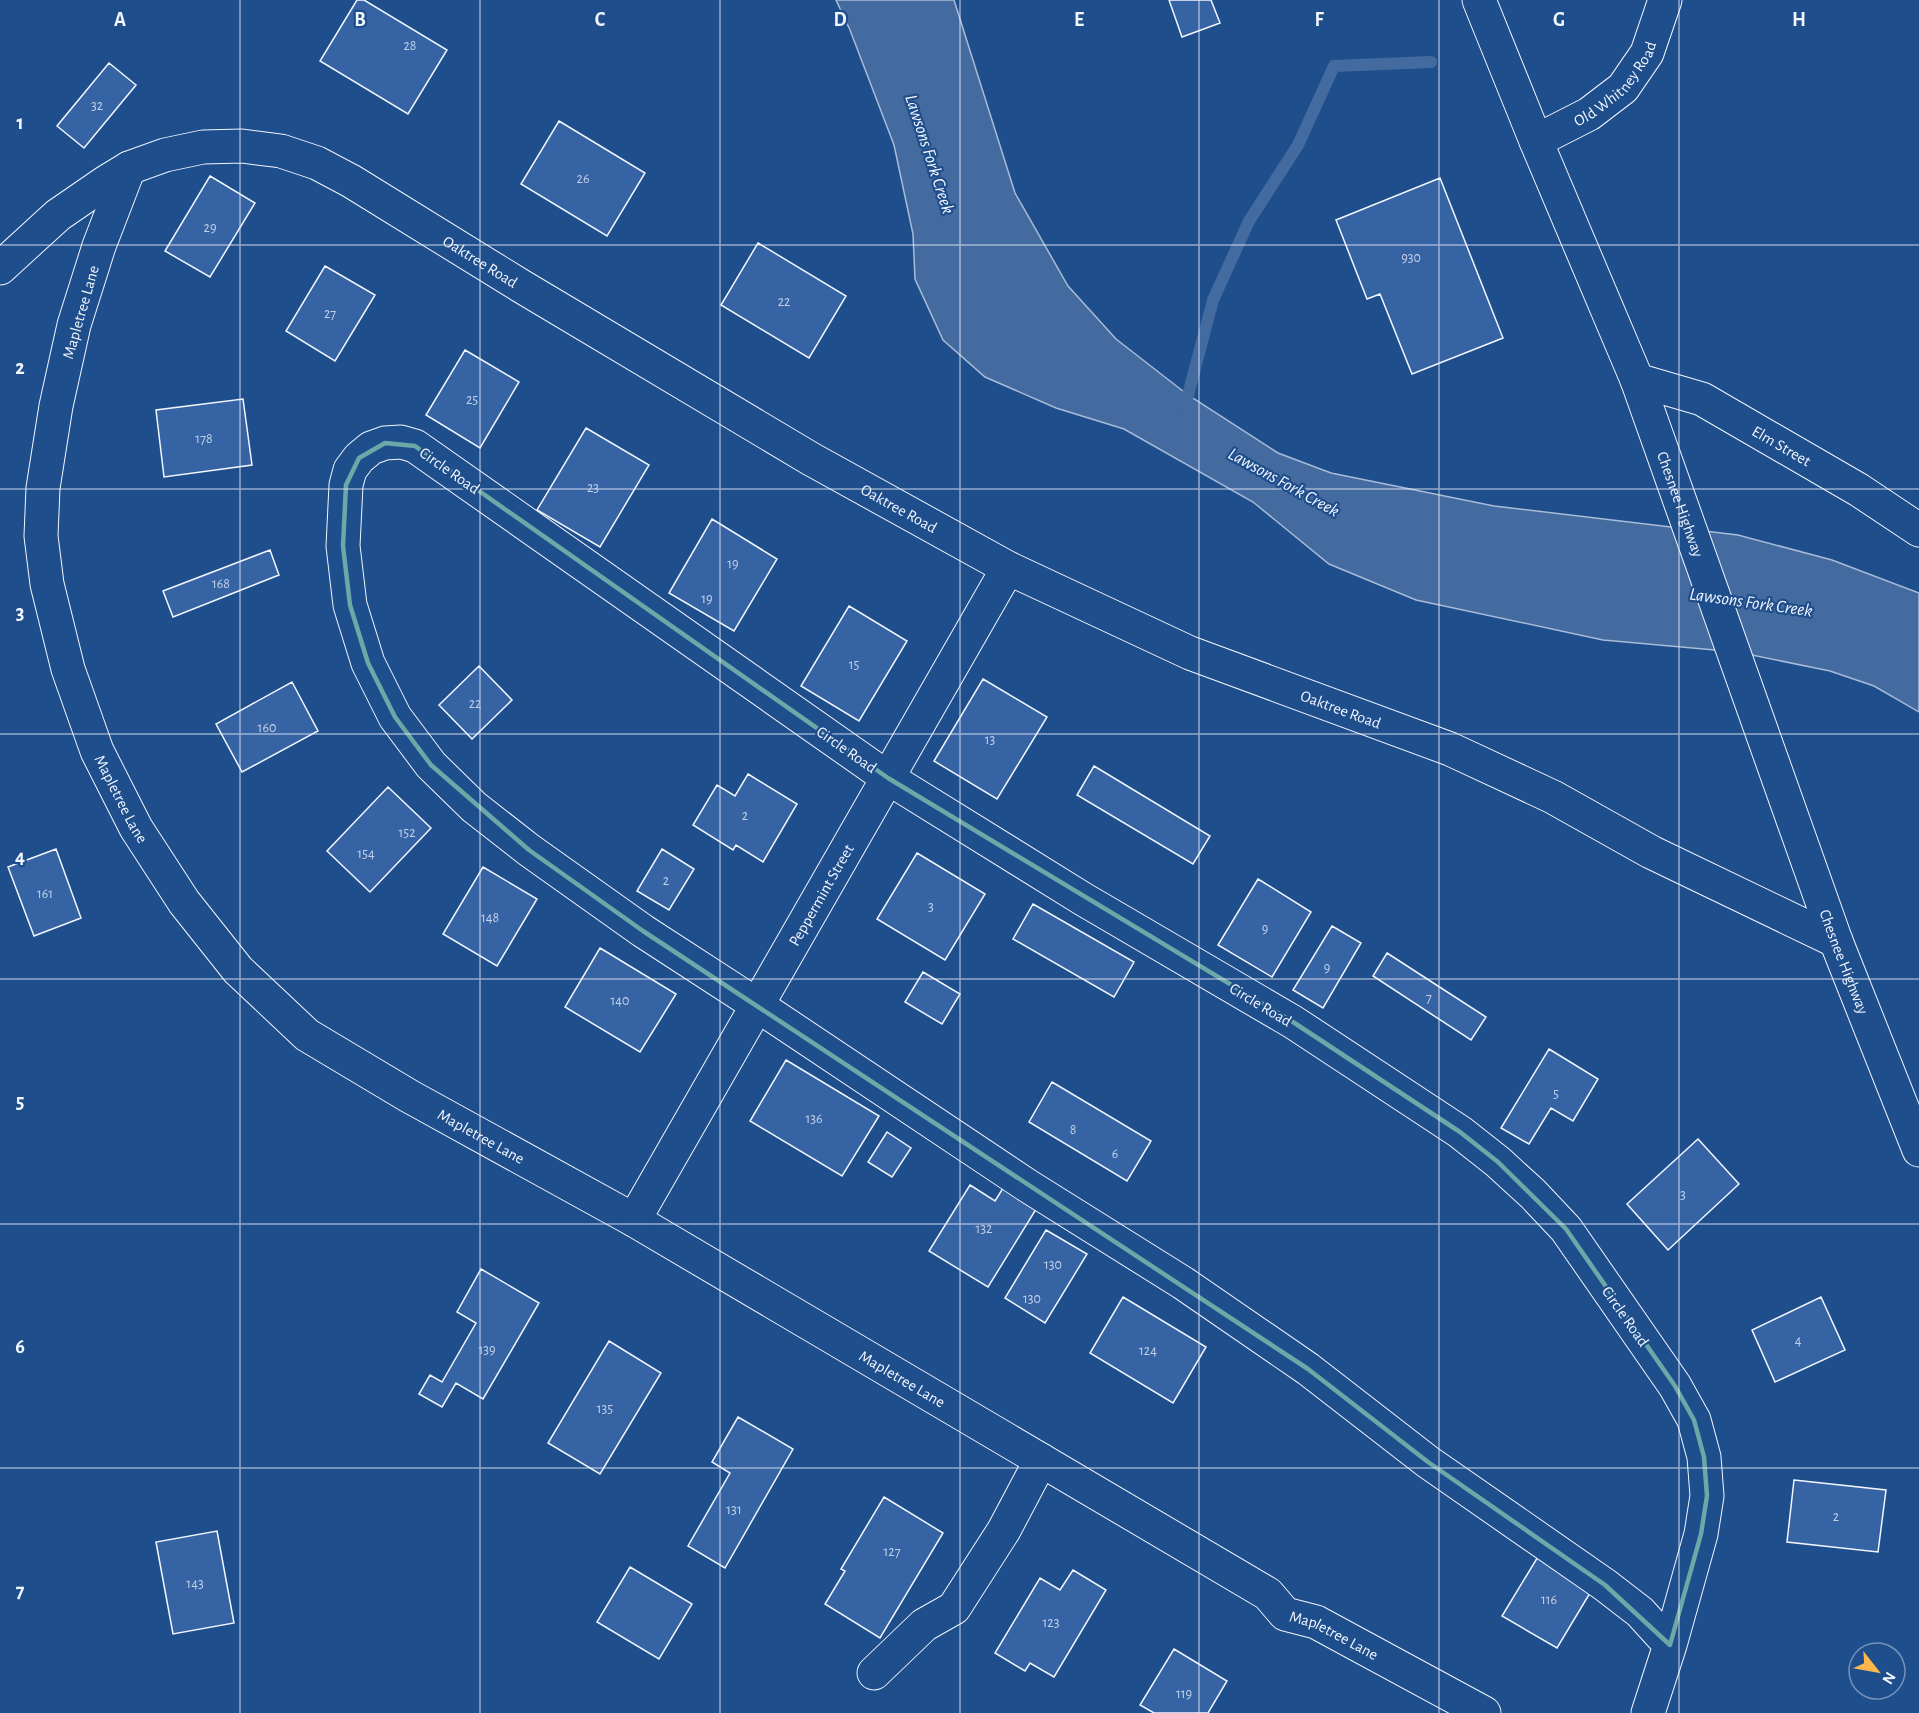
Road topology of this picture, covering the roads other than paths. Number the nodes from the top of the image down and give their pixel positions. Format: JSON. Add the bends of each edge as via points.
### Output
{"nodes":[{"id":1,"x":1479,"y":0,"type":"edge"},
{"id":2,"x":1665,"y":0,"type":"edge"},
{"id":3,"x":1536,"y":141,"type":"junction"},
{"id":4,"x":129,"y":168,"type":"junction"},
{"id":5,"x":0,"y":268,"type":"edge"},
{"id":6,"x":1637,"y":380,"type":"junction"},
{"id":7,"x":1919,"y":530,"type":"edge"},
{"id":8,"x":1008,"y":568,"type":"junction"},
{"id":9,"x":888,"y":778,"type":"junction"},
{"id":10,"x":1836,"y":940,"type":"junction"},
{"id":11,"x":757,"y":1005,"type":"junction"},
{"id":12,"x":1919,"y":1150,"type":"edge"},
{"id":13,"x":634,"y":1220,"type":"junction"},
{"id":14,"x":1041,"y":1460,"type":"junction"},
{"id":15,"x":1670,"y":1645,"type":"junction"},
{"id":16,"x":874,"y":1673,"type":"dead end"},
{"id":17,"x":1484,"y":1713,"type":"edge"},
{"id":18,"x":1648,"y":1713,"type":"edge"}],
"edges":[{"from":1,"to":3,"type":"street","name":"Chesnee Highway"},
{"from":2,"to":3,"type":"street","name":"Old Whitney Road","via":[[1647,53],[1623,88],[1589,114]]},
{"from":3,"to":6,"type":"street","name":"Chesnee Highway"},
{"from":4,"to":5,"type":"street","name":"Oaktree Road","via":[[58,215]]},
{"from":4,"to":8,"type":"street","name":"Oaktree Road","via":[[165,154],[204,147],[280,151],[317,163],[811,459]]},
{"from":4,"to":13,"type":"street","name":"Mapletree Lane","via":[[74,325],[43,488],[41,536],[47,584],[68,669],[97,751],[136,828],[184,902],[238,970],[307,1035]]},
{"from":6,"to":7,"type":"street","name":"Elm Street","via":[[1702,399],[1859,490]]},
{"from":6,"to":10,"type":"street","name":"Chesnee Highway"},
{"from":8,"to":9,"type":"street","name":"Peppermint Street"},
{"from":8,"to":10,"type":"street","name":"Oaktree Road","via":[[1190,653],[1450,748],[1553,797],[1651,852]]},
{"from":9,"to":11,"type":"street","name":"Peppermint Street"},
{"from":9,"to":11,"type":"street","name":"Circle Road","via":[[415,446],[385,442],[371,448],[350,470],[343,546],[350,605],[368,663],[395,717],[430,765],[474,807],[529,850]]},
{"from":9,"to":15,"type":"street","name":"Circle Road","via":[[1293,1023],[1460,1132],[1533,1194],[1566,1229],[1675,1386],[1694,1420],[1704,1457],[1707,1496],[1701,1534]]},
{"from":10,"to":12,"type":"street","name":"Chesnee Highway"},
{"from":11,"to":13,"type":"street","name":"Peppermint Street"},
{"from":11,"to":15,"type":"street","name":"Circle Road","via":[[1028,1186],[1183,1282],[1308,1369],[1428,1462],[1605,1585],[1640,1612]]},
{"from":13,"to":14,"type":"street","name":"Mapletree Lane"},
{"from":14,"to":16,"type":"street","via":[[1004,1530],[954,1608],[924,1625]]},
{"from":14,"to":17,"type":"street","name":"Mapletree Lane","via":[[1268,1594],[1285,1614],[1316,1622]]},
{"from":15,"to":18,"type":"street","name":"Circle Road"}]}
